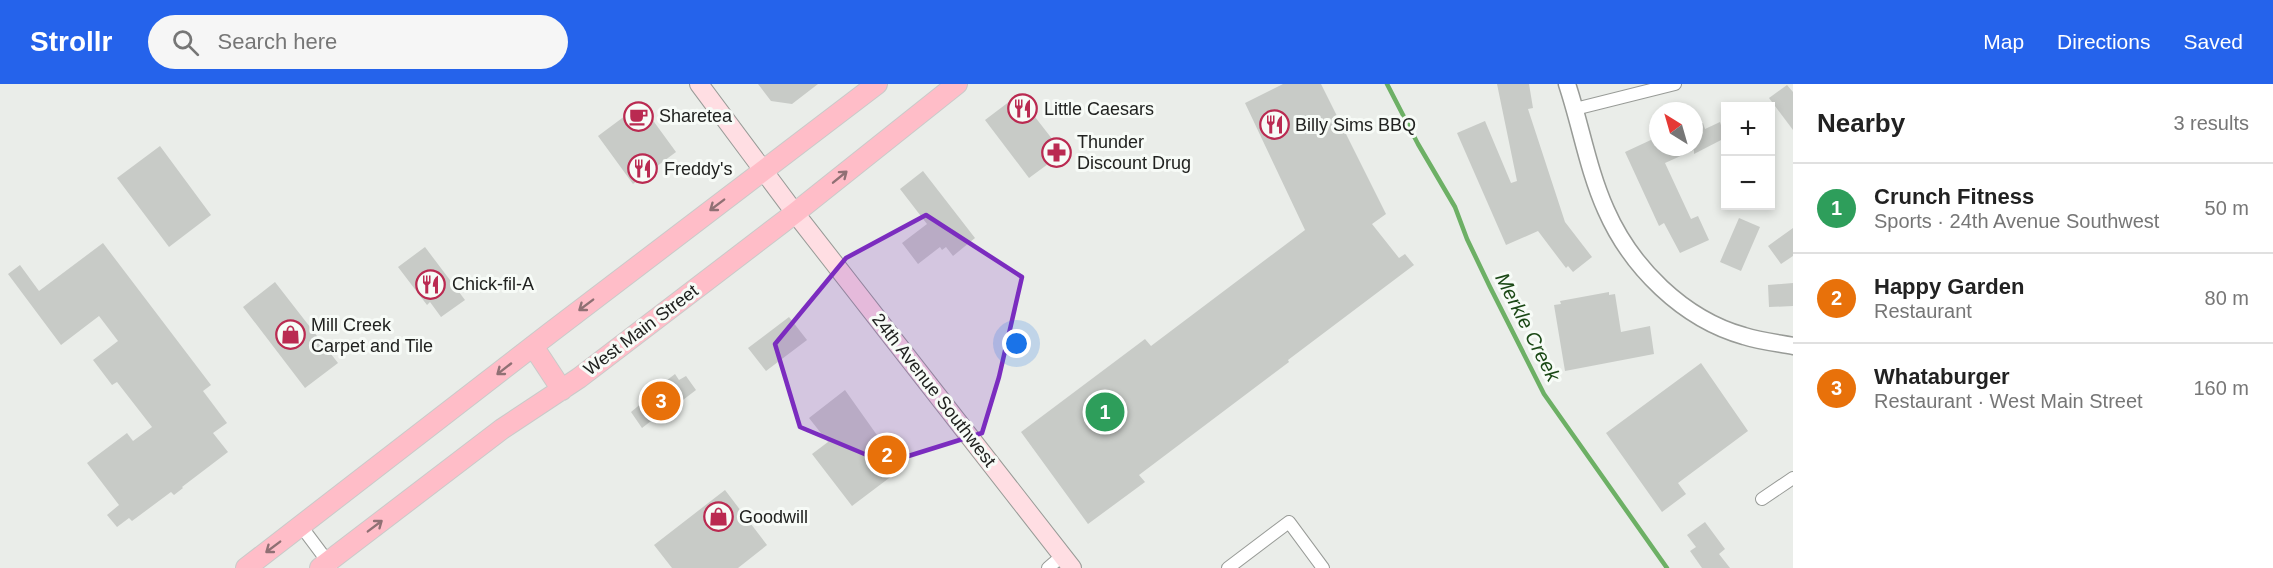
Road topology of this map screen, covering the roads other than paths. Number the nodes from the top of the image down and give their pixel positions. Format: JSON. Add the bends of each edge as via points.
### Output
{"nodes":[{"id":1,"x":699,"y":84,"type":"edge"},
{"id":2,"x":878,"y":84,"type":"edge"},
{"id":3,"x":957,"y":84,"type":"edge"},
{"id":4,"x":1567,"y":84,"type":"edge"},
{"id":5,"x":1675,"y":84,"type":"edge"},
{"id":6,"x":1575,"y":109,"type":"junction"},
{"id":7,"x":764,"y":170,"type":"junction"},
{"id":8,"x":795,"y":213,"type":"junction"},
{"id":9,"x":533,"y":346,"type":"junction"},
{"id":10,"x":1793,"y":346,"type":"edge"},
{"id":11,"x":562,"y":390,"type":"junction"},
{"id":12,"x":1793,"y":478,"type":"edge"},
{"id":13,"x":1762,"y":498,"type":"dead end"},
{"id":14,"x":301,"y":526,"type":"junction"},
{"id":15,"x":1067,"y":562,"type":"edge"},
{"id":16,"x":327,"y":566,"type":"edge"},
{"id":17,"x":246,"y":568,"type":"edge"},
{"id":18,"x":1048,"y":568,"type":"edge"},
{"id":19,"x":1228,"y":568,"type":"edge"},
{"id":20,"x":1323,"y":568,"type":"edge"}],
"edges":[{"from":1,"to":7,"type":"main road","name":"24th Avenue Southwest"},
{"from":2,"to":7,"type":"main road"},
{"from":8,"to":3,"type":"main road","name":"West Main Street","one_way":true},
{"from":4,"to":6,"type":"street"},
{"from":5,"to":6,"type":"street"},
{"from":6,"to":10,"type":"street","via":[[1606,211],[1630,252],[1658,285],[1692,311],[1742,336]]},
{"from":7,"to":8,"type":"main road","name":"24th Avenue Southwest"},
{"from":7,"to":9,"type":"main road","one_way":true},
{"from":8,"to":11,"type":"main road","name":"West Main Street"},
{"from":8,"to":15,"type":"main road","name":"24th Avenue Southwest"},
{"from":9,"to":11,"type":"main road"},
{"from":9,"to":14,"type":"main road","one_way":true},
{"from":16,"to":11,"type":"main road","name":"West Main Street","one_way":true,"via":[[502,429]]},
{"from":12,"to":13,"type":"street"},
{"from":14,"to":16,"type":"street"},
{"from":14,"to":17,"type":"main road","one_way":true},
{"from":15,"to":18,"type":"street"},
{"from":19,"to":20,"type":"street","via":[[1289,522]]}]}
